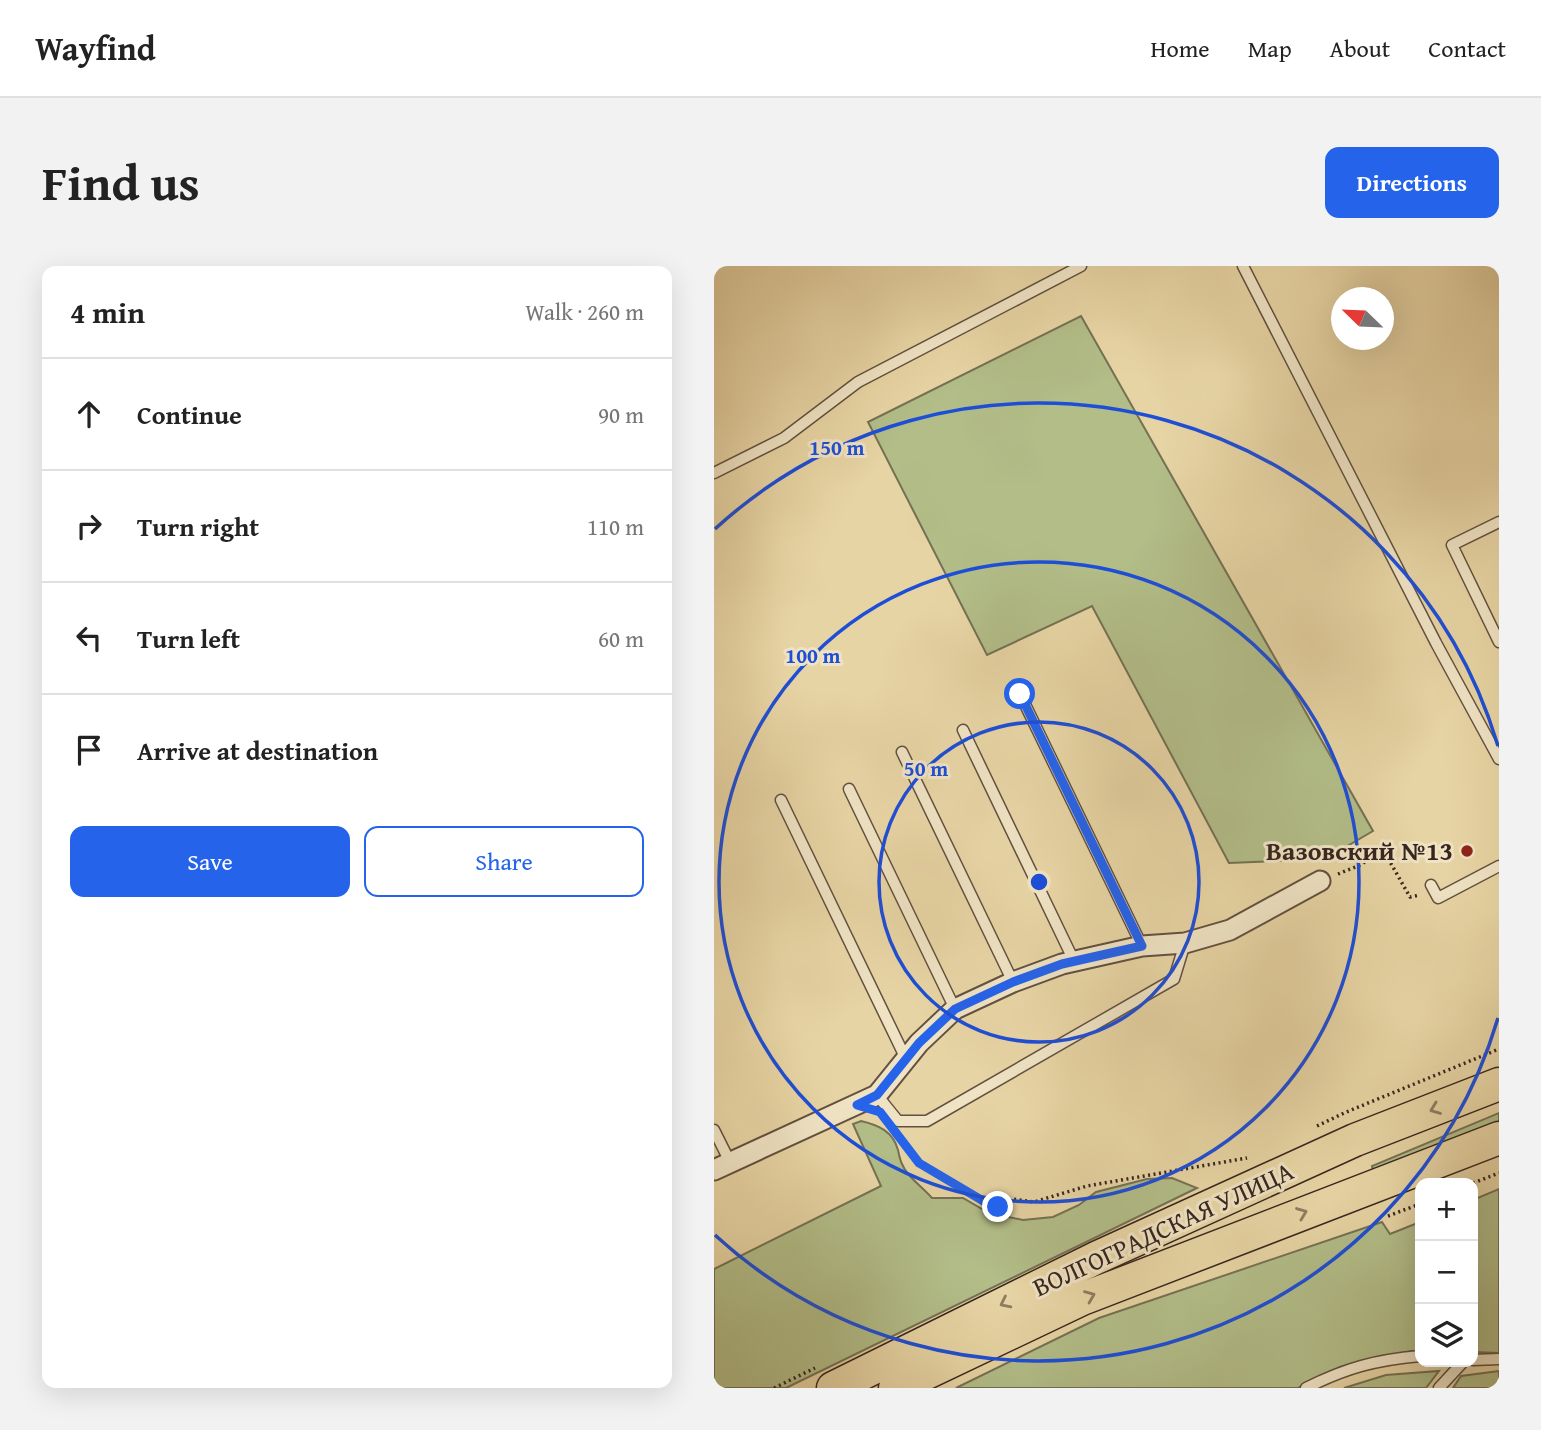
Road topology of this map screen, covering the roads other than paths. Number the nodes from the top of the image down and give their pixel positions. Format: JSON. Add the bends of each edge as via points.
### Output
{"nodes":[{"id":1,"x":1081,"y":266,"type":"edge"},
{"id":2,"x":1243,"y":266,"type":"edge"},
{"id":3,"x":714,"y":473,"type":"edge"},
{"id":4,"x":1499,"y":522,"type":"edge"},
{"id":5,"x":1499,"y":642,"type":"edge"},
{"id":6,"x":1020,"y":694,"type":"dead end"},
{"id":7,"x":963,"y":730,"type":"dead end"},
{"id":8,"x":902,"y":752,"type":"dead end"},
{"id":9,"x":1499,"y":759,"type":"edge"},
{"id":10,"x":849,"y":789,"type":"dead end"},
{"id":11,"x":781,"y":800,"type":"dead end"},
{"id":12,"x":1499,"y":866,"type":"edge"},
{"id":13,"x":1320,"y":881,"type":"road end"},
{"id":14,"x":1432,"y":888,"type":"road end"},
{"id":15,"x":1185,"y":943,"type":"junction"},
{"id":16,"x":1142,"y":946,"type":"junction"},
{"id":17,"x":1074,"y":961,"type":"junction"},
{"id":18,"x":1013,"y":982,"type":"junction"},
{"id":19,"x":955,"y":1009,"type":"junction"},
{"id":20,"x":906,"y":1059,"type":"junction"},
{"id":21,"x":1499,"y":1084,"type":"edge"},
{"id":22,"x":877,"y":1095,"type":"junction"},
{"id":23,"x":714,"y":1130,"type":"edge"},
{"id":24,"x":1499,"y":1138,"type":"edge"},
{"id":25,"x":722,"y":1166,"type":"edge"},
{"id":26,"x":1415,"y":1356,"type":"edge"},
{"id":27,"x":1499,"y":1359,"type":"edge"},
{"id":28,"x":1478,"y":1360,"type":"edge"},
{"id":29,"x":1458,"y":1367,"type":"edge"},
{"id":30,"x":832,"y":1388,"type":"edge"},
{"id":31,"x":895,"y":1388,"type":"edge"},
{"id":32,"x":1306,"y":1388,"type":"edge"},
{"id":33,"x":1438,"y":1388,"type":"edge"}],
"edges":[{"from":1,"to":3,"type":"lane","via":[[858,382],[784,438]]},
{"from":2,"to":9,"type":"lane"},
{"from":4,"to":5,"type":"lane","via":[[1452,545]]},
{"from":6,"to":16,"type":"lane"},
{"from":7,"to":17,"type":"lane"},
{"from":8,"to":18,"type":"lane"},
{"from":10,"to":19,"type":"lane"},
{"from":11,"to":20,"type":"lane"},
{"from":12,"to":14,"type":"lane","via":[[1438,898]]},
{"from":13,"to":15,"type":"street","via":[[1230,930]]},
{"from":15,"to":16,"type":"street"},
{"from":15,"to":22,"type":"lane","via":[[1174,979],[927,1121],[898,1121]]},
{"from":16,"to":17,"type":"street"},
{"from":17,"to":18,"type":"street"},
{"from":18,"to":19,"type":"street"},
{"from":19,"to":20,"type":"street"},
{"from":20,"to":22,"type":"street"},
{"from":21,"to":30,"type":"main road","name":"ВОЛГОГРАДСКАЯ УЛИЦА","one_way":true,"via":[[1343,1145],[1096,1258]]},
{"from":22,"to":25,"type":"street"},
{"from":23,"to":25,"type":"lane"},
{"from":31,"to":24,"type":"main road","name":"ВОЛГОГРАДСКАЯ УЛИЦА","one_way":true,"via":[[1082,1298]]},
{"from":26,"to":32,"type":"lane","via":[[1341,1371]]},
{"from":27,"to":28,"type":"lane"},
{"from":29,"to":33,"type":"lane"}]}
